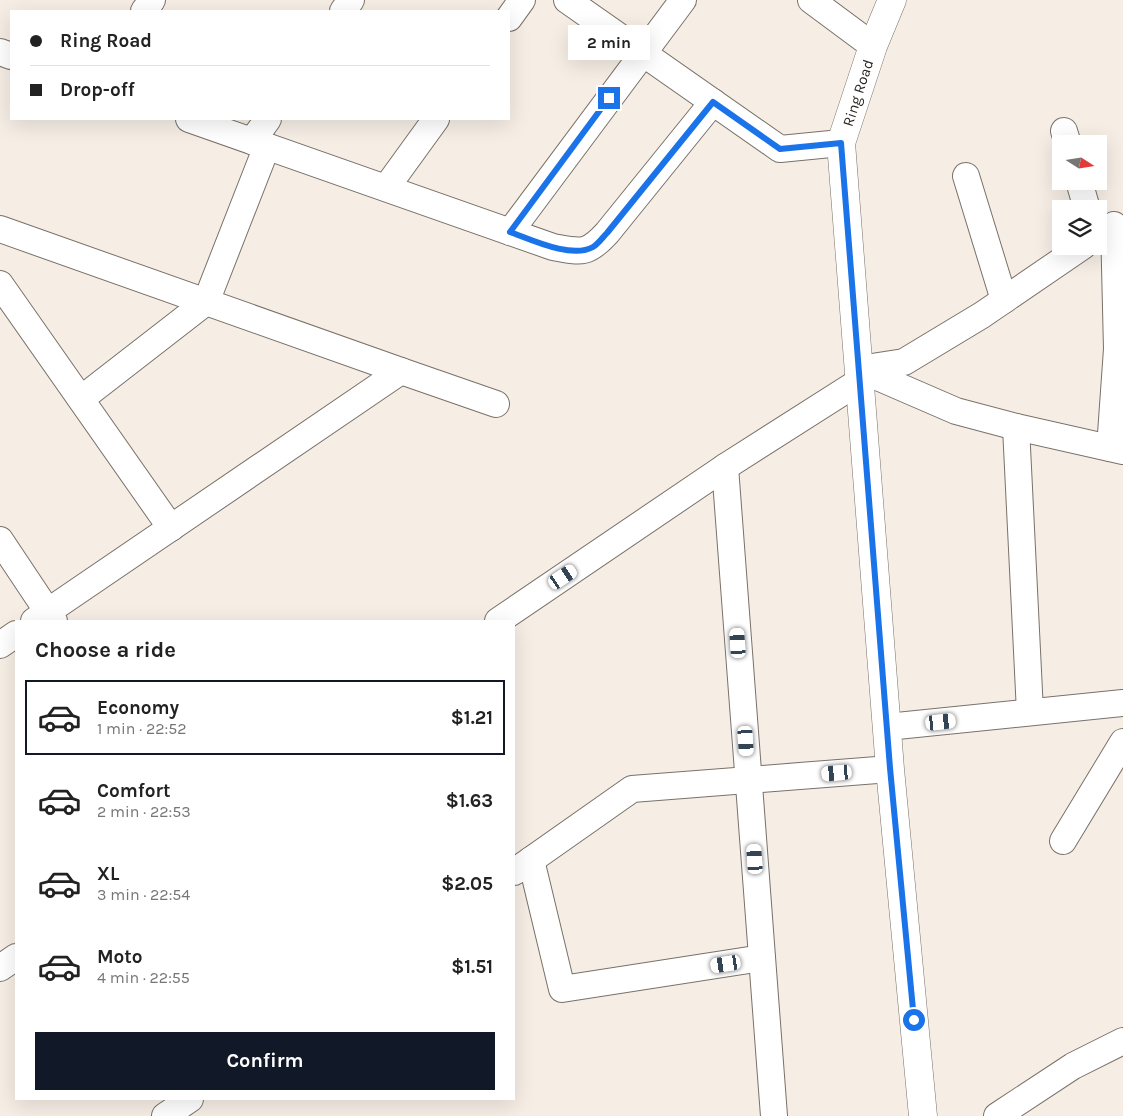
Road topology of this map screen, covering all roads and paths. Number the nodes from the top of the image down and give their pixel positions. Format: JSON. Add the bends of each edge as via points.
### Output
{"nodes":[{"id":1,"x":522,"y":0,"type":"edge"},
{"id":2,"x":567,"y":0,"type":"edge"},
{"id":3,"x":682,"y":0,"type":"edge"},
{"id":4,"x":811,"y":0,"type":"edge"},
{"id":5,"x":892,"y":0,"type":"edge"},
{"id":6,"x":510,"y":17,"type":"edge"},
{"id":7,"x":873,"y":46,"type":"junction"},
{"id":8,"x":642,"y":53,"type":"junction"},
{"id":9,"x":713,"y":102,"type":"junction"},
{"id":10,"x":192,"y":120,"type":"edge"},
{"id":11,"x":268,"y":120,"type":"edge"},
{"id":12,"x":435,"y":120,"type":"edge"},
{"id":13,"x":841,"y":143,"type":"junction"},
{"id":14,"x":259,"y":144,"type":"junction"},
{"id":15,"x":966,"y":176,"type":"dead end"},
{"id":16,"x":386,"y":188,"type":"junction"},
{"id":17,"x":1112,"y":226,"type":"edge"},
{"id":18,"x":0,"y":229,"type":"edge"},
{"id":19,"x":510,"y":232,"type":"junction"},
{"id":20,"x":1069,"y":255,"type":"edge"},
{"id":21,"x":0,"y":284,"type":"edge"},
{"id":22,"x":1004,"y":300,"type":"junction"},
{"id":23,"x":206,"y":302,"type":"junction"},
{"id":24,"x":401,"y":371,"type":"junction"},
{"id":25,"x":860,"y":375,"type":"junction"},
{"id":26,"x":81,"y":399,"type":"junction"},
{"id":27,"x":496,"y":404,"type":"dead end"},
{"id":28,"x":1016,"y":427,"type":"junction"},
{"id":29,"x":1116,"y":449,"type":"edge"},
{"id":30,"x":725,"y":467,"type":"junction"},
{"id":31,"x":171,"y":528,"type":"junction"},
{"id":32,"x":0,"y":540,"type":"edge"},
{"id":33,"x":45,"y":618,"type":"edge"},
{"id":34,"x":499,"y":620,"type":"edge"},
{"id":35,"x":15,"y":635,"type":"edge"},
{"id":36,"x":0,"y":645,"type":"edge"},
{"id":37,"x":1123,"y":703,"type":"edge"},
{"id":38,"x":1030,"y":712,"type":"junction"},
{"id":39,"x":887,"y":727,"type":"junction"},
{"id":40,"x":1123,"y":742,"type":"edge"},
{"id":41,"x":890,"y":768,"type":"junction"},
{"id":42,"x":749,"y":780,"type":"junction"},
{"id":43,"x":1063,"y":840,"type":"dead end"},
{"id":44,"x":522,"y":866,"type":"edge"},
{"id":45,"x":15,"y":958,"type":"edge"},
{"id":46,"x":762,"y":958,"type":"junction"},
{"id":47,"x":0,"y":968,"type":"edge"},
{"id":48,"x":1123,"y":1041,"type":"edge"},
{"id":49,"x":774,"y":1116,"type":"edge"},
{"id":50,"x":923,"y":1116,"type":"edge"},
{"id":51,"x":998,"y":1116,"type":"edge"}],
"edges":[{"from":1,"to":6,"type":"street"},
{"from":2,"to":8,"type":"street"},
{"from":3,"to":8,"type":"street"},
{"from":4,"to":7,"type":"street"},
{"from":5,"to":7,"type":"highway","name":"Ring Road"},
{"from":7,"to":13,"type":"highway","name":"Ring Road"},
{"from":8,"to":9,"type":"street"},
{"from":8,"to":19,"type":"street"},
{"from":9,"to":13,"type":"street","via":[[780,149]]},
{"from":9,"to":19,"type":"street","via":[[594,247],[579,252]]},
{"from":10,"to":14,"type":"street"},
{"from":11,"to":14,"type":"street"},
{"from":12,"to":16,"type":"street"},
{"from":13,"to":25,"type":"highway","name":"Ring Road"},
{"from":14,"to":16,"type":"street"},
{"from":14,"to":23,"type":"street"},
{"from":15,"to":22,"type":"street"},
{"from":16,"to":19,"type":"street"},
{"from":17,"to":29,"type":"street","via":[[1117,349]]},
{"from":18,"to":23,"type":"street"},
{"from":20,"to":22,"type":"street"},
{"from":21,"to":26,"type":"street"},
{"from":22,"to":25,"type":"street","via":[[904,362]]},
{"from":23,"to":24,"type":"street"},
{"from":23,"to":26,"type":"street"},
{"from":24,"to":27,"type":"street"},
{"from":24,"to":31,"type":"street"},
{"from":25,"to":28,"type":"street","via":[[956,411]]},
{"from":25,"to":30,"type":"street"},
{"from":25,"to":39,"type":"highway","name":"Ring Road"},
{"from":26,"to":31,"type":"street"},
{"from":28,"to":29,"type":"street"},
{"from":28,"to":38,"type":"street"},
{"from":30,"to":34,"type":"street"},
{"from":30,"to":42,"type":"street"},
{"from":31,"to":33,"type":"street"},
{"from":32,"to":33,"type":"street"},
{"from":35,"to":36,"type":"street"},
{"from":37,"to":38,"type":"street"},
{"from":38,"to":39,"type":"street"},
{"from":39,"to":41,"type":"highway","name":"Ring Road"},
{"from":40,"to":43,"type":"street"},
{"from":41,"to":42,"type":"street"},
{"from":41,"to":50,"type":"highway","name":"Ring Road"},
{"from":42,"to":44,"type":"street","via":[[632,789]]},
{"from":42,"to":46,"type":"street"},
{"from":44,"to":46,"type":"street","via":[[562,989]]},
{"from":45,"to":47,"type":"street"},
{"from":46,"to":49,"type":"street"},
{"from":48,"to":51,"type":"street","via":[[1073,1066]]}]}
